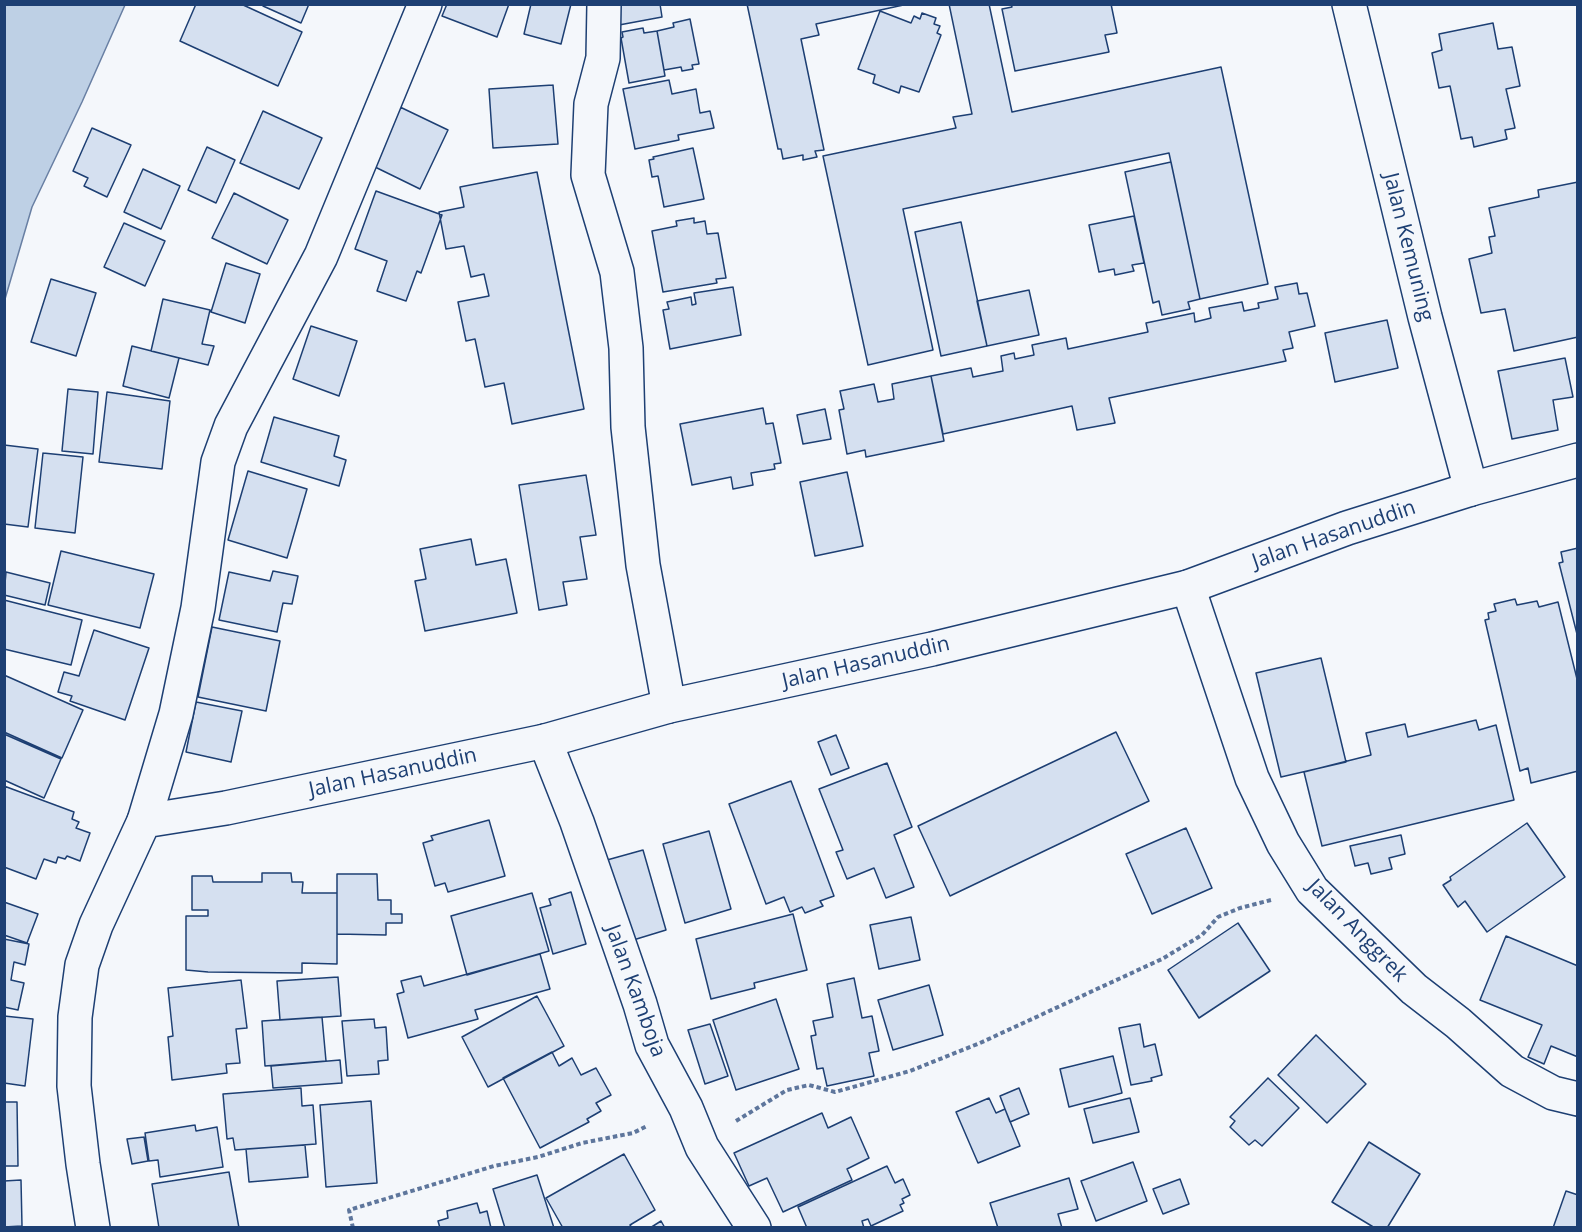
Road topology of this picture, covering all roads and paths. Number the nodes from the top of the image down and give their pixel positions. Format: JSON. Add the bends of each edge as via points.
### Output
{"nodes":[{"id":1,"x":425,"y":4,"type":"edge"},
{"id":2,"x":604,"y":4,"type":"edge"},
{"id":3,"x":1349,"y":4,"type":"edge"},
{"id":4,"x":1578,"y":460,"type":"edge"},
{"id":5,"x":1471,"y":489,"type":"junction"},
{"id":6,"x":1188,"y":586,"type":"junction"},
{"id":7,"x":669,"y":706,"type":"junction"},
{"id":8,"x":545,"y":741,"type":"junction"},
{"id":9,"x":144,"y":821,"type":"junction"},
{"id":10,"x":1312,"y":890,"type":"junction"},
{"id":11,"x":1578,"y":1099,"type":"edge"},
{"id":12,"x":686,"y":1108,"type":"junction"},
{"id":13,"x":702,"y":1147,"type":"junction"},
{"id":14,"x":93,"y":1227,"type":"edge"},
{"id":15,"x":353,"y":1227,"type":"edge"},
{"id":16,"x":754,"y":1227,"type":"edge"}],
"edges":[{"from":1,"to":9,"type":"street","via":[[321,256],[231,426],[218,462],[196,620],[176,714]]},
{"from":2,"to":7,"type":"street","via":[[603,58],[591,104],[588,175],[617,272],[643,565]]},
{"from":3,"to":5,"type":"street","name":"Jalan Kemuning"},
{"from":4,"to":5,"type":"street","name":"Jalan Hasanuddin"},
{"from":5,"to":6,"type":"street","name":"Jalan Hasanuddin","via":[[1347,528]]},
{"from":6,"to":7,"type":"street","name":"Jalan Hasanuddin","via":[[932,649]]},
{"from":6,"to":10,"type":"street","name":"Jalan Anggrek","via":[[1252,778],[1283,843]]},
{"from":7,"to":8,"type":"street","name":"Jalan Hasanuddin"},
{"from":8,"to":9,"type":"street","name":"Jalan Hasanuddin","via":[[226,808]]},
{"from":8,"to":12,"type":"street","name":"Jalan Kamboja","via":[[577,822],[652,1045]]},
{"from":9,"to":14,"type":"street","via":[[96,925],[82,965],[75,1017],[74,1086]]},
{"from":10,"to":11,"type":"street","name":"Jalan Anggrek","via":[[1414,989],[1512,1071],[1553,1093]]},
{"from":10,"to":13,"type":"path","via":[[1218,917],[1202,935],[1162,960],[910,1071],[835,1092],[809,1085],[787,1090],[729,1125]]},
{"from":12,"to":13,"type":"street","name":"Jalan Kamboja"},
{"from":12,"to":15,"type":"path","via":[[633,1132],[494,1166],[349,1210]]},
{"from":13,"to":16,"type":"street","name":"Jalan Kamboja"}]}
